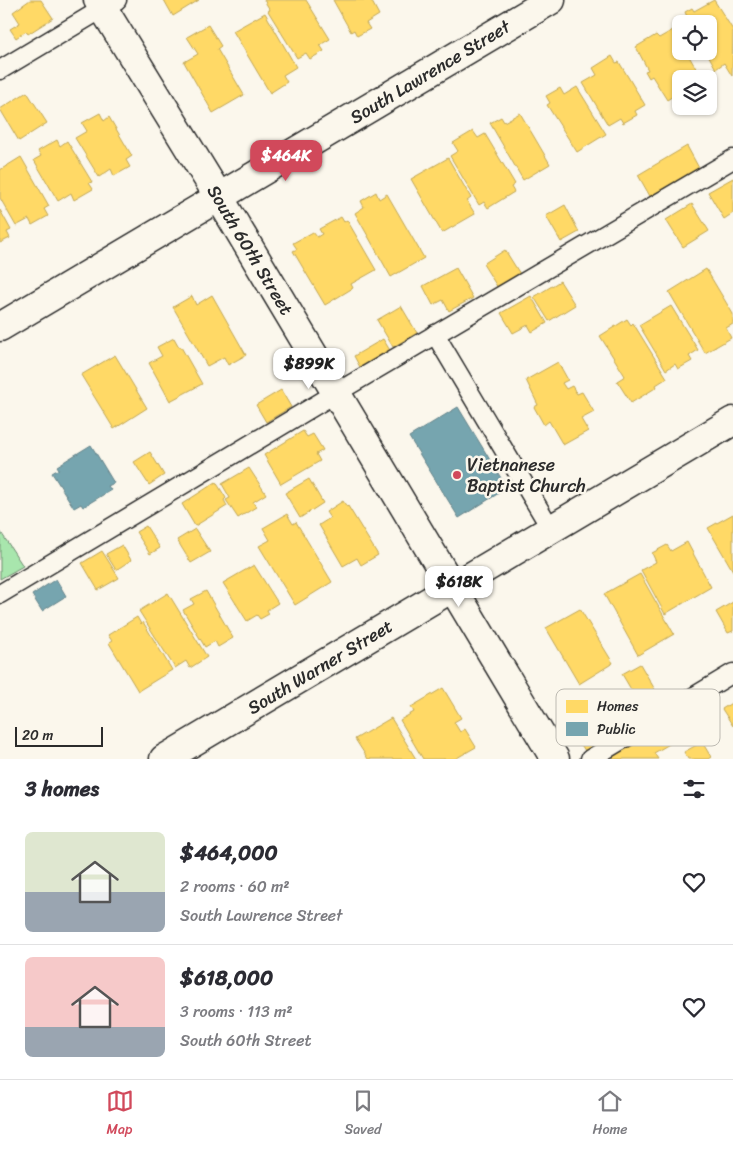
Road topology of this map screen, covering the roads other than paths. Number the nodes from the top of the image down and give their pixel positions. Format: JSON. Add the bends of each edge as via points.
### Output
{"nodes":[{"id":1,"x":551,"y":0,"type":"edge"},
{"id":2,"x":106,"y":3,"type":"edge"},
{"id":3,"x":0,"y":70,"type":"edge"},
{"id":4,"x":733,"y":159,"type":"edge"},
{"id":5,"x":218,"y":197,"type":"junction"},
{"id":6,"x":0,"y":327,"type":"edge"},
{"id":7,"x":435,"y":334,"type":"junction"},
{"id":8,"x":336,"y":393,"type":"junction"},
{"id":9,"x":733,"y":420,"type":"edge"},
{"id":10,"x":551,"y":529,"type":"junction"},
{"id":11,"x":452,"y":588,"type":"junction"},
{"id":12,"x":0,"y":594,"type":"edge"},
{"id":13,"x":733,"y":673,"type":"edge"},
{"id":14,"x":706,"y":689,"type":"edge"},
{"id":15,"x":612,"y":746,"type":"edge"},
{"id":16,"x":164,"y":759,"type":"edge"},
{"id":17,"x":555,"y":759,"type":"edge"},
{"id":18,"x":590,"y":759,"type":"edge"}],
"edges":[{"from":1,"to":5,"type":"street","name":"South Lawrence Street"},
{"from":2,"to":3,"type":"lane"},
{"from":2,"to":5,"type":"street","name":"South 60th Street"},
{"from":4,"to":7,"type":"lane"},
{"from":5,"to":6,"type":"street","name":"South Lawrence Street"},
{"from":5,"to":8,"type":"street","name":"South 60th Street"},
{"from":7,"to":8,"type":"lane"},
{"from":7,"to":10,"type":"lane"},
{"from":8,"to":11,"type":"street","name":"South 60th Street"},
{"from":8,"to":12,"type":"lane"},
{"from":9,"to":10,"type":"street","name":"South Warner Street"},
{"from":10,"to":11,"type":"street","name":"South Warner Street"},
{"from":11,"to":16,"type":"street","name":"South Warner Street"},
{"from":11,"to":17,"type":"street","name":"South 60th Street"},
{"from":13,"to":14,"type":"lane"},
{"from":15,"to":18,"type":"lane"}]}
